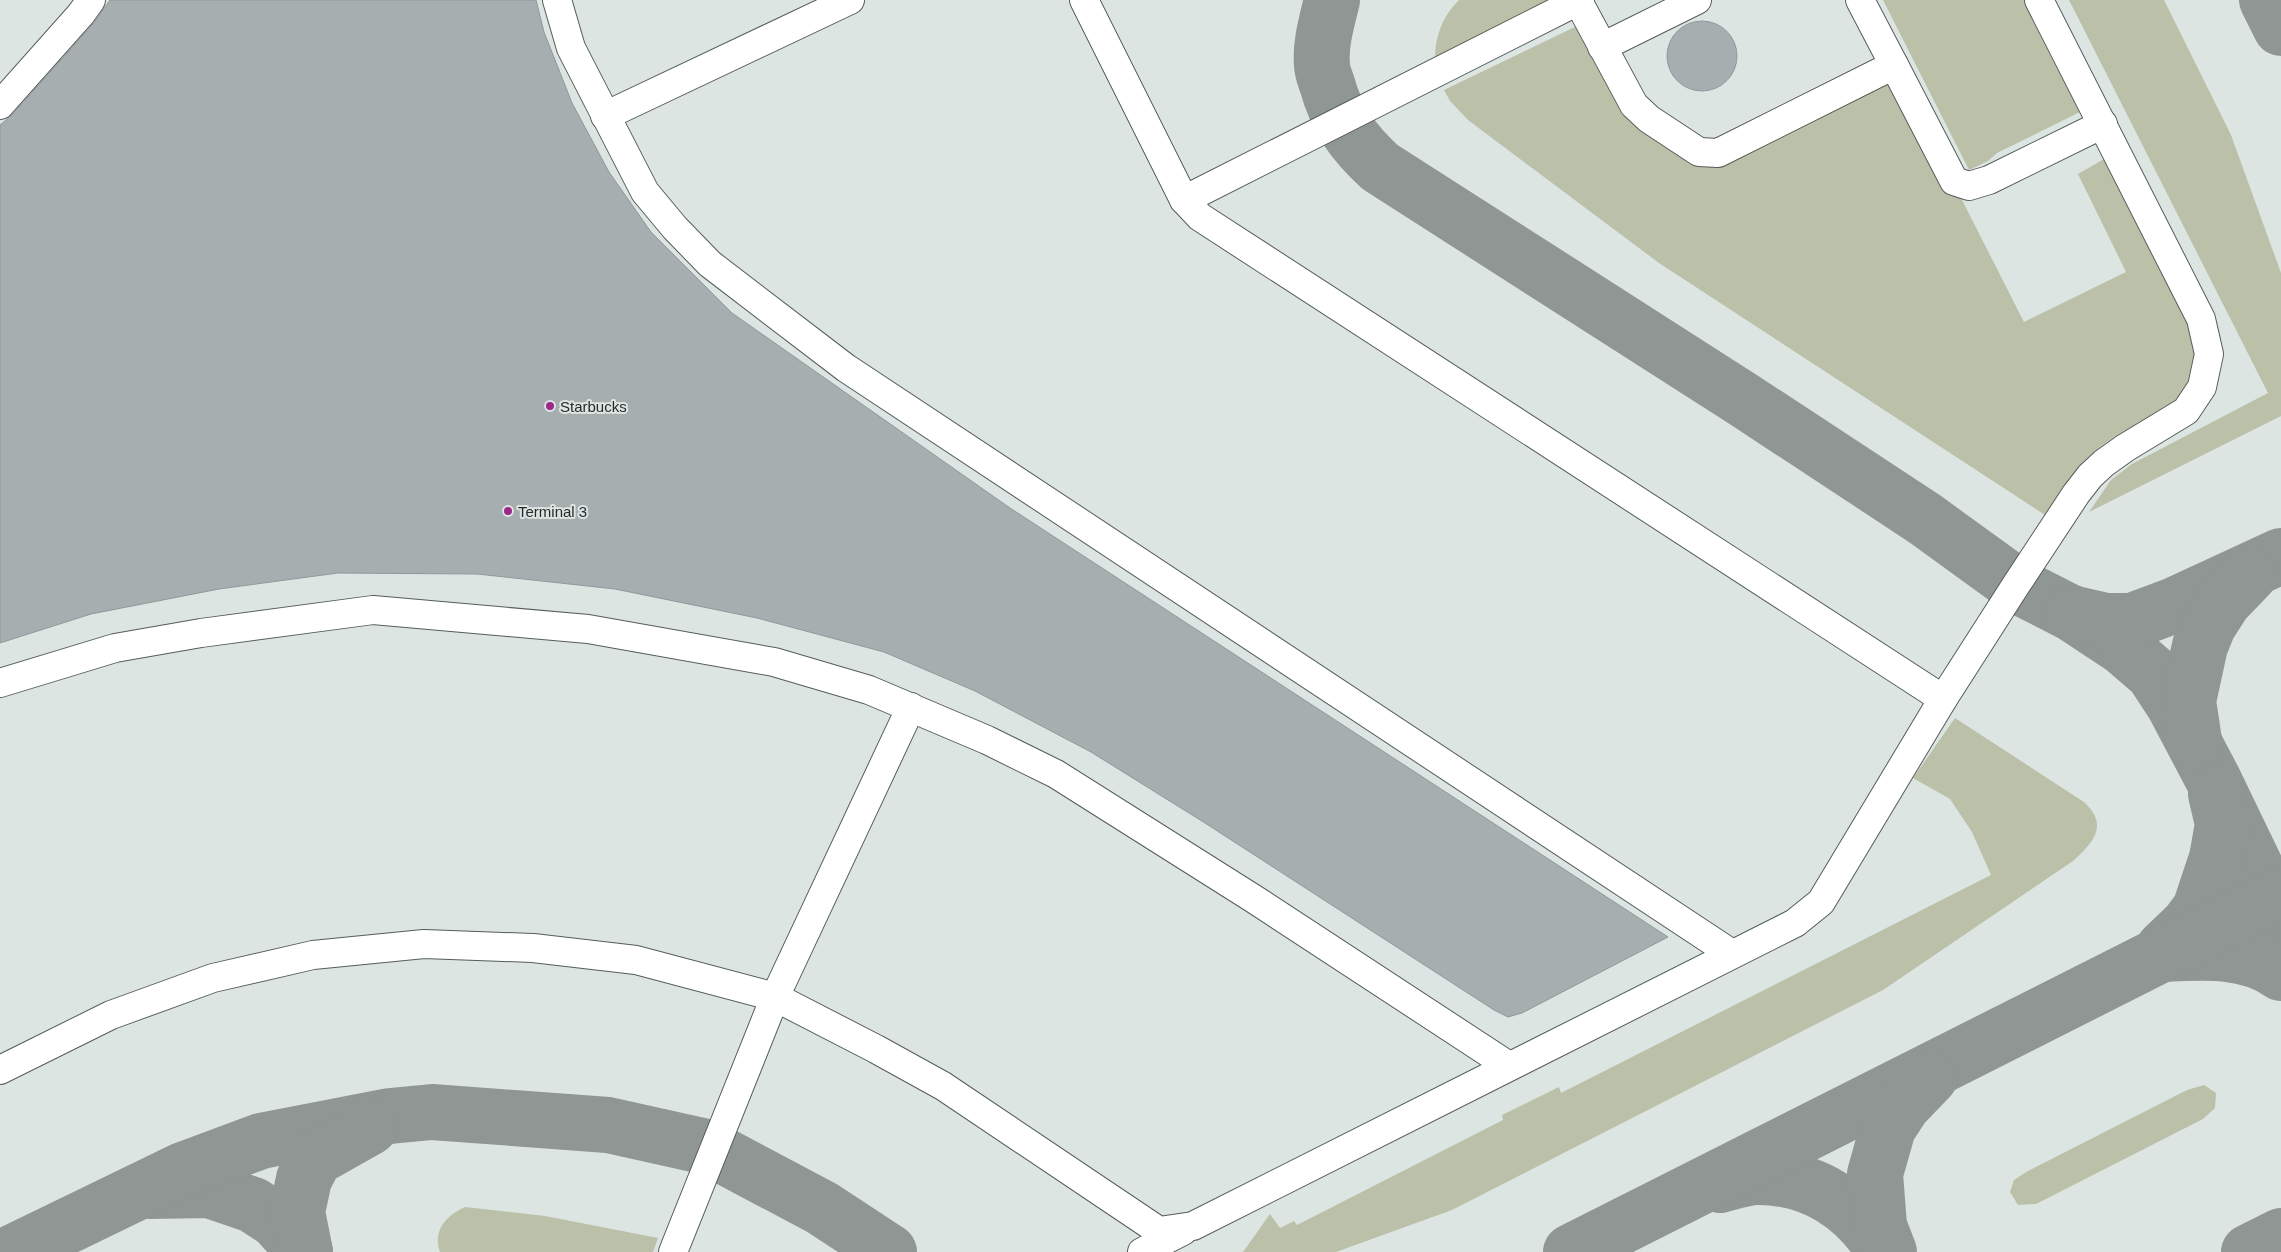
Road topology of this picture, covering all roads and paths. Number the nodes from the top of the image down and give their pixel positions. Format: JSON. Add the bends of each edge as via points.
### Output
{"nodes":[{"id":1,"x":91,"y":0,"type":"edge"},
{"id":2,"x":557,"y":0,"type":"edge"},
{"id":3,"x":850,"y":0,"type":"edge"},
{"id":4,"x":1084,"y":0,"type":"edge"},
{"id":5,"x":1697,"y":0,"type":"edge"},
{"id":6,"x":1860,"y":0,"type":"edge"},
{"id":7,"x":2039,"y":0,"type":"edge"},
{"id":8,"x":1579,"y":1,"type":"edge"},
{"id":9,"x":1602,"y":47,"type":"junction"},
{"id":10,"x":1894,"y":65,"type":"junction"},
{"id":11,"x":0,"y":105,"type":"edge"},
{"id":12,"x":605,"y":116,"type":"junction"},
{"id":13,"x":2103,"y":124,"type":"junction"},
{"id":14,"x":1184,"y":200,"type":"junction"},
{"id":15,"x":0,"y":682,"type":"edge"},
{"id":16,"x":1943,"y":699,"type":"junction"},
{"id":17,"x":911,"y":707,"type":"junction"},
{"id":18,"x":1732,"y":954,"type":"junction"},
{"id":19,"x":775,"y":997,"type":"junction"},
{"id":20,"x":1509,"y":1066,"type":"junction"},
{"id":21,"x":0,"y":1070,"type":"edge"},
{"id":22,"x":1193,"y":1226,"type":"junction"},
{"id":23,"x":673,"y":1252,"type":"edge"},
{"id":24,"x":1142,"y":1252,"type":"edge"}],
"edges":[{"from":1,"to":11,"type":"lane"},
{"from":2,"to":12,"type":"lane","via":[[571,48]]},
{"from":3,"to":12,"type":"lane"},
{"from":4,"to":14,"type":"lane"},
{"from":5,"to":9,"type":"lane"},
{"from":6,"to":10,"type":"lane"},
{"from":7,"to":13,"type":"lane"},
{"from":8,"to":9,"type":"lane"},
{"from":8,"to":14,"type":"lane"},
{"from":9,"to":10,"type":"lane","via":[[1634,105],[1649,120],[1699,152],[1718,153]]},
{"from":10,"to":13,"type":"lane","via":[[1954,181],[1969,186],[1989,180]]},
{"from":12,"to":18,"type":"lane","via":[[646,192],[675,228],[710,264],[782,320],[854,373]]},
{"from":13,"to":16,"type":"lane","via":[[2201,319],[2209,354],[2202,387],[2186,411],[2125,448],[2090,476]]},
{"from":14,"to":16,"type":"lane","via":[[1218,230]]},
{"from":15,"to":17,"type":"lane","via":[[115,648],[373,610],[588,629],[774,662],[860,687]]},
{"from":16,"to":18,"type":"lane","via":[[1821,902],[1795,923]]},
{"from":17,"to":19,"type":"lane"},
{"from":17,"to":20,"type":"lane","via":[[1056,774]]},
{"from":18,"to":20,"type":"lane"},
{"from":19,"to":21,"type":"lane","via":[[636,960],[533,948],[424,944],[313,955],[213,978],[111,1015]]},
{"from":19,"to":22,"type":"lane","via":[[943,1086],[1159,1231]]},
{"from":19,"to":23,"type":"lane"},
{"from":20,"to":22,"type":"lane"},
{"from":22,"to":24,"type":"lane"}]}
